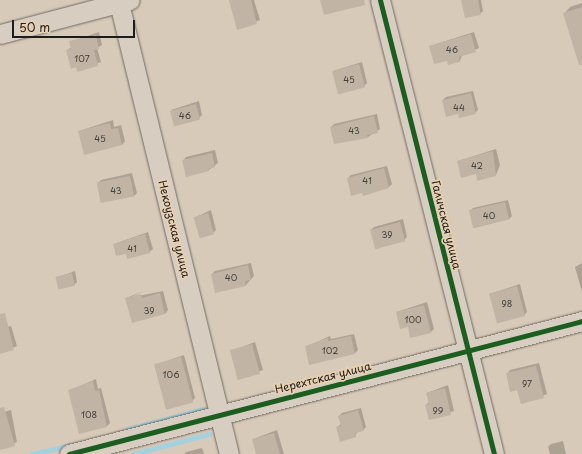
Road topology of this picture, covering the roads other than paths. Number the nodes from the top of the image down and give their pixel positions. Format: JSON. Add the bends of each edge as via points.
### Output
{"nodes":[{"id":1,"x":380,"y":0,"type":"edge"},
{"id":2,"x":125,"y":2,"type":"edge"},
{"id":3,"x":0,"y":34,"type":"edge"},
{"id":4,"x":582,"y":321,"type":"edge"},
{"id":5,"x":466,"y":351,"type":"junction"},
{"id":6,"x":219,"y":416,"type":"junction"},
{"id":7,"x":69,"y":454,"type":"edge"},
{"id":8,"x":229,"y":454,"type":"edge"},
{"id":9,"x":494,"y":454,"type":"edge"}],
"edges":[{"from":1,"to":5,"type":"street","name":"Галичская улица"},
{"from":2,"to":3,"type":"street"},
{"from":2,"to":6,"type":"street","name":"Некоузская улица"},
{"from":4,"to":5,"type":"street","name":"Нерехтская улица"},
{"from":5,"to":6,"type":"street","name":"Нерехтская улица"},
{"from":5,"to":9,"type":"street","name":"Галичская улица"},
{"from":6,"to":7,"type":"street","name":"Нерехтская улица"},
{"from":6,"to":8,"type":"street","name":"Некоузская улица"}]}
